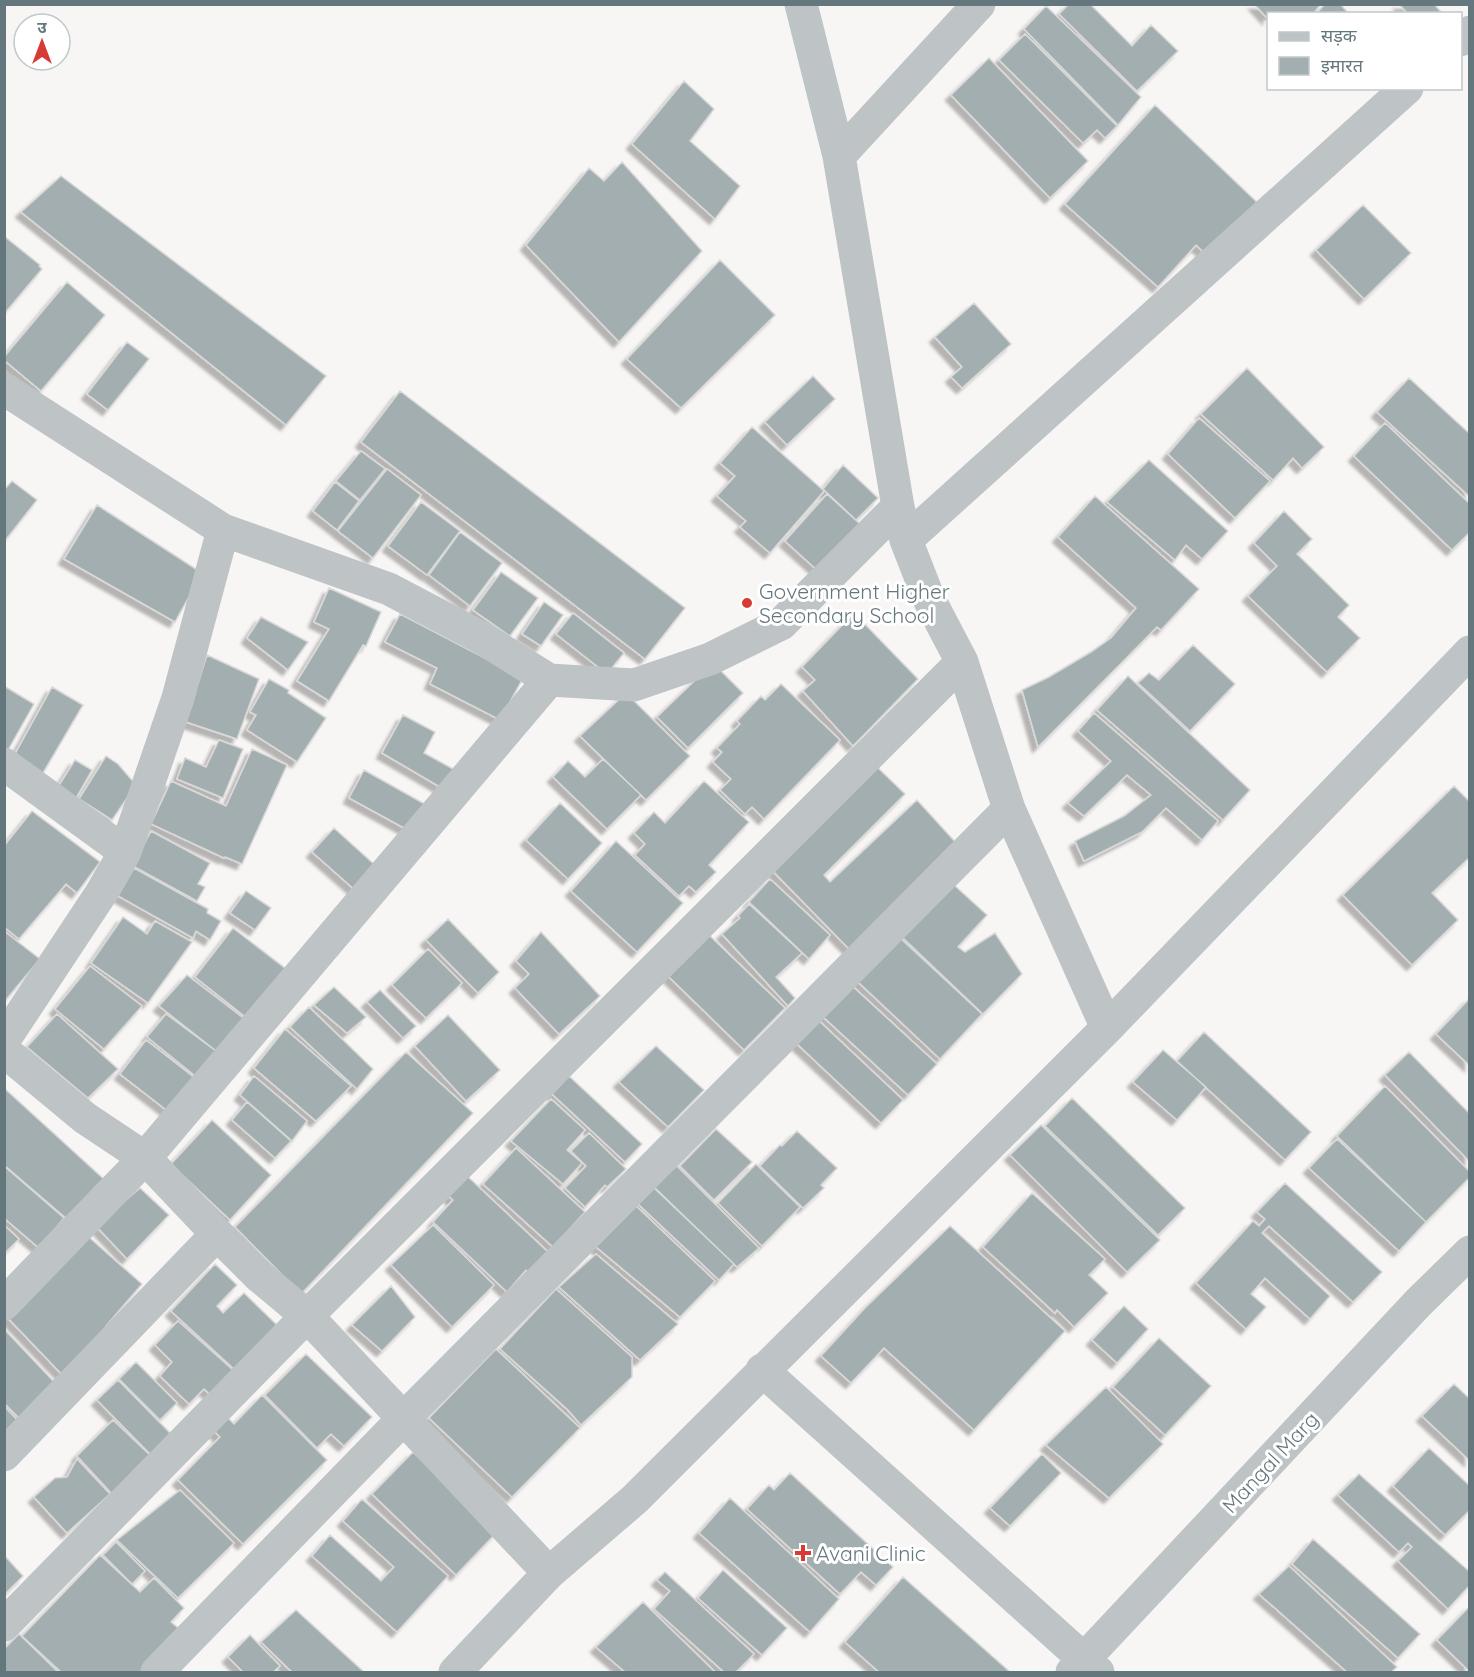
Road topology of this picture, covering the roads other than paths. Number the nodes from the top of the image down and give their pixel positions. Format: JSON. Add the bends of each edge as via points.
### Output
{"nodes":[{"id":1,"x":801,"y":4,"type":"edge"},
{"id":2,"x":979,"y":4,"type":"edge"},
{"id":3,"x":1405,"y":90,"type":"edge"},
{"id":4,"x":838,"y":156,"type":"junction"},
{"id":5,"x":4,"y":389,"type":"edge"},
{"id":6,"x":898,"y":507,"type":"junction"},
{"id":7,"x":223,"y":530,"type":"junction"},
{"id":8,"x":906,"y":540,"type":"junction"},
{"id":9,"x":1470,"y":652,"type":"edge"},
{"id":10,"x":962,"y":662,"type":"junction"},
{"id":11,"x":549,"y":680,"type":"junction"},
{"id":12,"x":4,"y":764,"type":"edge"},
{"id":13,"x":1009,"y":809,"type":"junction"},
{"id":14,"x":125,"y":852,"type":"junction"},
{"id":15,"x":1107,"y":1028,"type":"junction"},
{"id":16,"x":4,"y":1041,"type":"edge"},
{"id":17,"x":4,"y":1052,"type":"edge"},
{"id":18,"x":145,"y":1158,"type":"junction"},
{"id":19,"x":217,"y":1234,"type":"junction"},
{"id":20,"x":1470,"y":1252,"type":"edge"},
{"id":21,"x":4,"y":1304,"type":"edge"},
{"id":22,"x":307,"y":1316,"type":"junction"},
{"id":23,"x":762,"y":1370,"type":"junction"},
{"id":24,"x":404,"y":1418,"type":"junction"},
{"id":25,"x":4,"y":1455,"type":"edge"},
{"id":26,"x":549,"y":1573,"type":"junction"},
{"id":27,"x":4,"y":1625,"type":"edge"},
{"id":28,"x":1084,"y":1669,"type":"edge"},
{"id":29,"x":157,"y":1672,"type":"edge"},
{"id":30,"x":454,"y":1672,"type":"edge"}],
"edges":[{"from":1,"to":4,"type":"street"},
{"from":2,"to":4,"type":"street"},
{"from":3,"to":8,"type":"street"},
{"from":4,"to":6,"type":"street"},
{"from":5,"to":7,"type":"street"},
{"from":6,"to":8,"type":"street"},
{"from":6,"to":11,"type":"street","via":[[781,624],[710,659],[634,685]]},
{"from":7,"to":11,"type":"street","via":[[389,589],[482,638]]},
{"from":7,"to":14,"type":"street","via":[[178,698]]},
{"from":8,"to":10,"type":"street","via":[[929,599]]},
{"from":9,"to":15,"type":"street"},
{"from":10,"to":13,"type":"street"},
{"from":10,"to":22,"type":"street"},
{"from":11,"to":18,"type":"street"},
{"from":12,"to":14,"type":"street"},
{"from":13,"to":15,"type":"street"},
{"from":13,"to":24,"type":"street"},
{"from":14,"to":16,"type":"street"},
{"from":15,"to":23,"type":"street"},
{"from":17,"to":18,"type":"street","via":[[85,1118]]},
{"from":18,"to":19,"type":"street"},
{"from":18,"to":21,"type":"street"},
{"from":19,"to":22,"type":"street"},
{"from":19,"to":25,"type":"street"},
{"from":20,"to":28,"type":"street","name":"Mangal Marg","via":[[1418,1303]]},
{"from":22,"to":24,"type":"street"},
{"from":22,"to":27,"type":"street"},
{"from":23,"to":26,"type":"street","via":[[634,1499]]},
{"from":23,"to":28,"type":"street"},
{"from":24,"to":26,"type":"street"},
{"from":24,"to":29,"type":"street"},
{"from":26,"to":30,"type":"street"}]}
